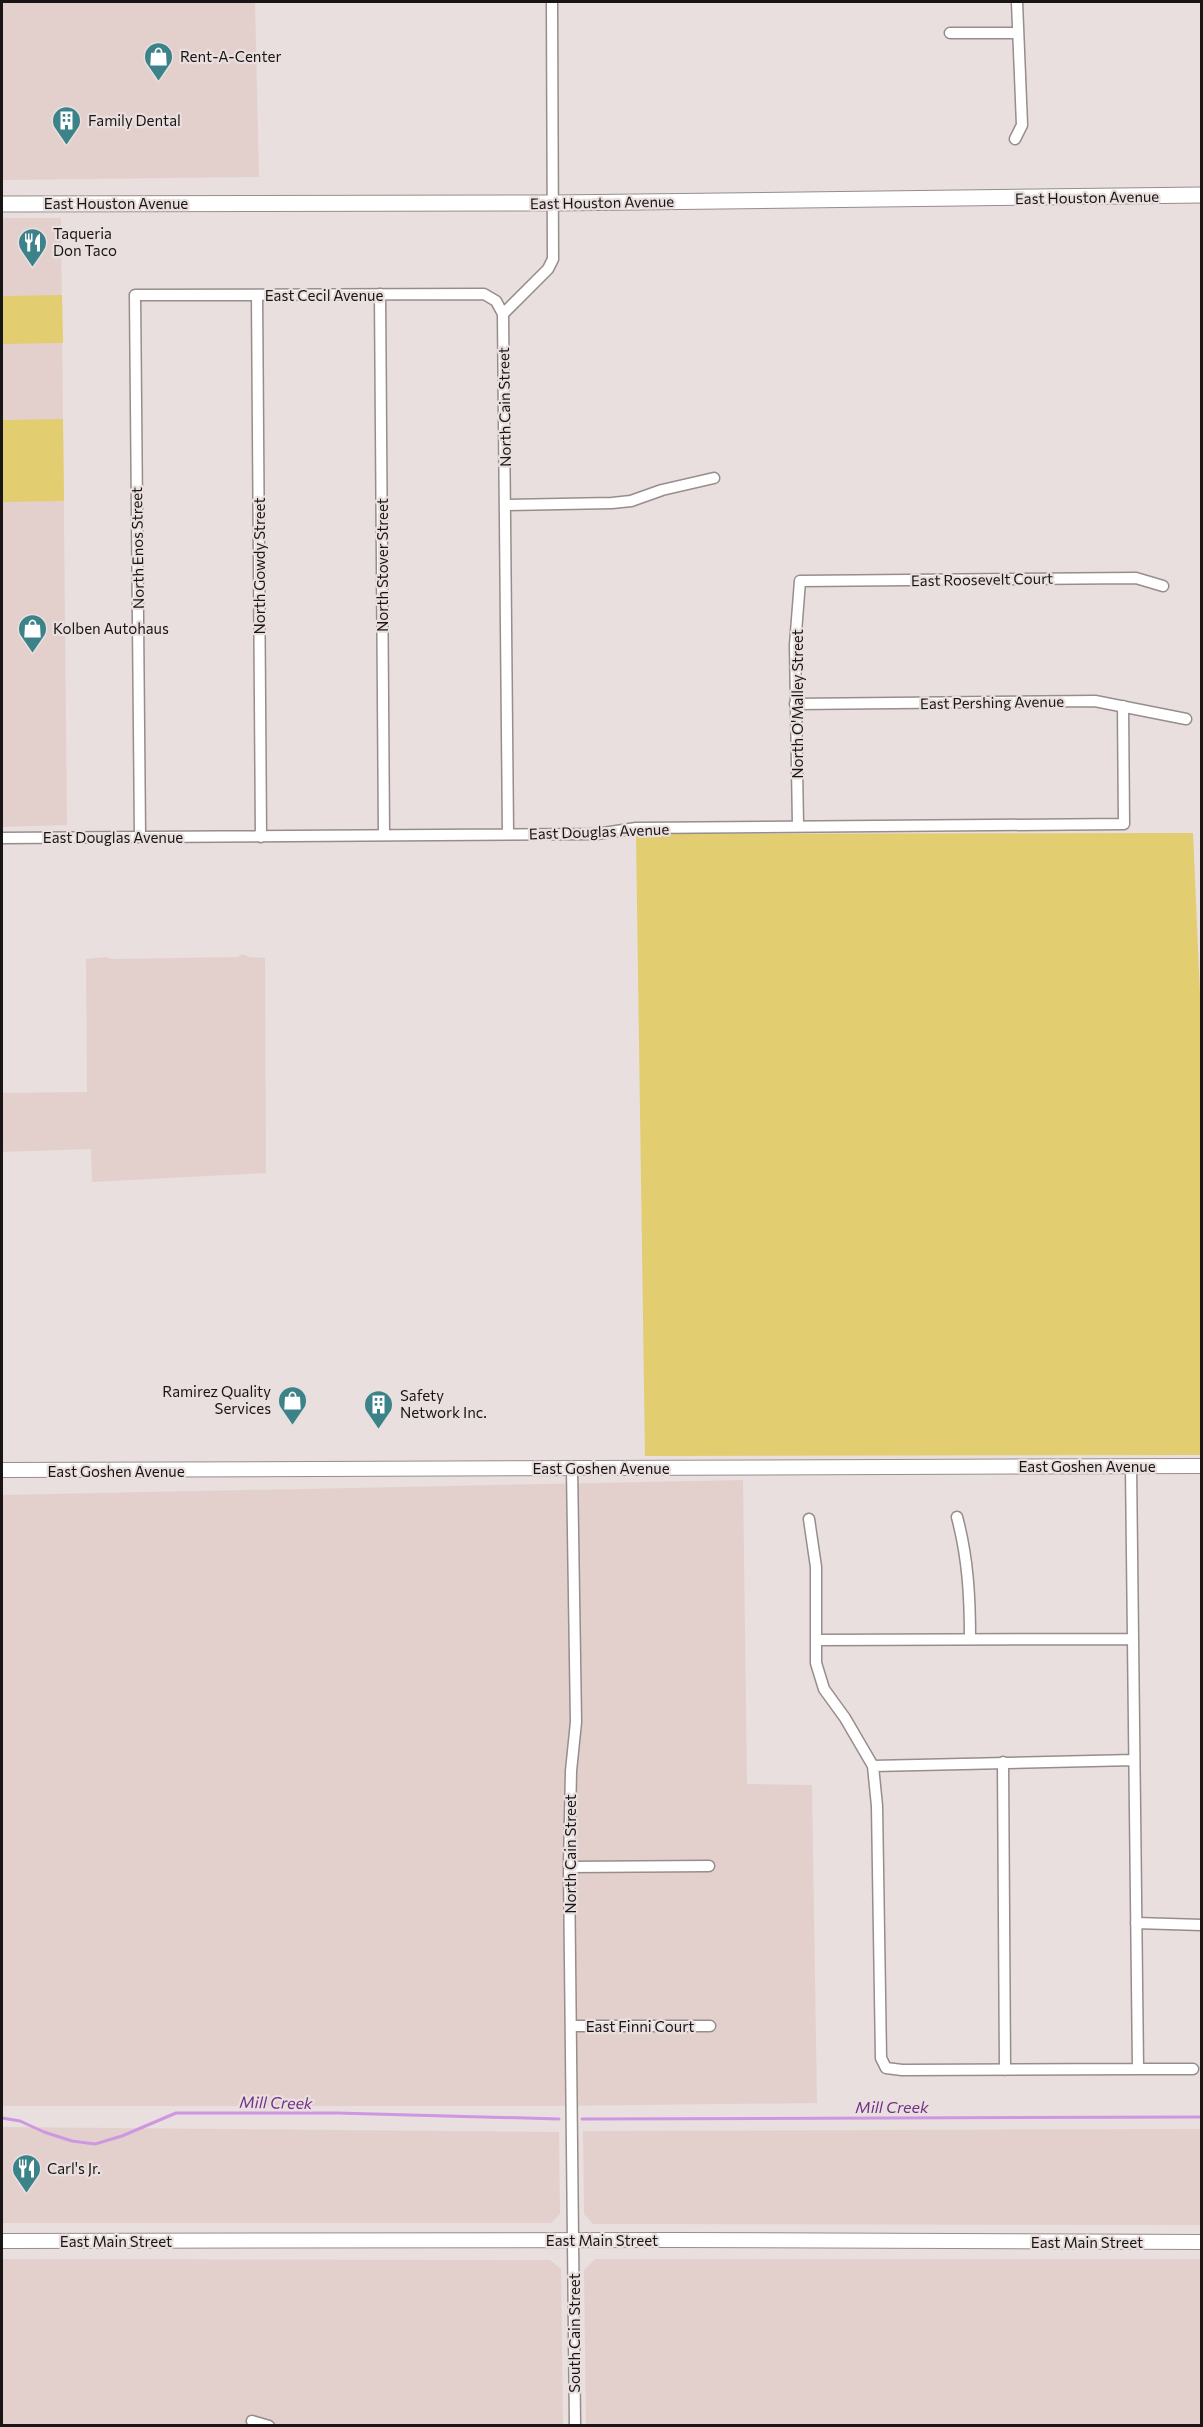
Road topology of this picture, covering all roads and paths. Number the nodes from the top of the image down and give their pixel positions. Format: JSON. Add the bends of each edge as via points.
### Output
{"nodes":[{"id":1,"x":552,"y":2,"type":"edge"},
{"id":2,"x":1017,"y":2,"type":"edge"},
{"id":3,"x":950,"y":33,"type":"dead end"},
{"id":4,"x":1017,"y":33,"type":"junction"},
{"id":5,"x":1015,"y":139,"type":"dead end"},
{"id":6,"x":1202,"y":195,"type":"edge"},
{"id":7,"x":554,"y":203,"type":"junction"},
{"id":8,"x":2,"y":204,"type":"edge"},
{"id":9,"x":380,"y":294,"type":"junction"},
{"id":10,"x":135,"y":295,"type":"joint"},
{"id":11,"x":257,"y":295,"type":"junction"},
{"id":12,"x":502,"y":314,"type":"junction"},
{"id":13,"x":714,"y":478,"type":"dead end"},
{"id":14,"x":505,"y":505,"type":"junction"},
{"id":15,"x":800,"y":581,"type":"joint"},
{"id":16,"x":1163,"y":586,"type":"dead end"},
{"id":17,"x":795,"y":704,"type":"junction"},
{"id":18,"x":1123,"y":706,"type":"junction"},
{"id":19,"x":1186,"y":719,"type":"dead end"},
{"id":20,"x":798,"y":826,"type":"junction"},
{"id":21,"x":508,"y":834,"type":"junction"},
{"id":22,"x":384,"y":835,"type":"junction"},
{"id":23,"x":140,"y":837,"type":"junction"},
{"id":24,"x":261,"y":837,"type":"junction"},
{"id":25,"x":2,"y":838,"type":"edge"},
{"id":26,"x":1131,"y":1466,"type":"junction"},
{"id":27,"x":1202,"y":1466,"type":"edge"},
{"id":28,"x":572,"y":1468,"type":"junction"},
{"id":29,"x":2,"y":1470,"type":"edge"},
{"id":30,"x":957,"y":1517,"type":"dead end"},
{"id":31,"x":809,"y":1519,"type":"dead end"},
{"id":32,"x":1133,"y":1639,"type":"junction"},
{"id":33,"x":817,"y":1640,"type":"junction"},
{"id":34,"x":970,"y":1640,"type":"junction"},
{"id":35,"x":1134,"y":1761,"type":"junction"},
{"id":36,"x":1003,"y":1762,"type":"junction"},
{"id":37,"x":873,"y":1766,"type":"junction"},
{"id":38,"x":710,"y":1866,"type":"dead end"},
{"id":39,"x":569,"y":1867,"type":"junction"},
{"id":40,"x":1136,"y":1923,"type":"junction"},
{"id":41,"x":1202,"y":1925,"type":"edge"},
{"id":42,"x":571,"y":2026,"type":"junction"},
{"id":43,"x":710,"y":2026,"type":"dead end"},
{"id":44,"x":1138,"y":2069,"type":"junction"},
{"id":45,"x":1193,"y":2069,"type":"dead end"},
{"id":46,"x":1005,"y":2070,"type":"junction"},
{"id":47,"x":574,"y":2240,"type":"junction"},
{"id":48,"x":2,"y":2241,"type":"edge"},
{"id":49,"x":1202,"y":2242,"type":"edge"},
{"id":50,"x":252,"y":2421,"type":"dead end"},
{"id":51,"x":269,"y":2426,"type":"edge"},
{"id":52,"x":575,"y":2426,"type":"edge"}],
"edges":[{"from":1,"to":7,"type":"street"},
{"from":2,"to":4,"type":"street"},
{"from":3,"to":4,"type":"street"},
{"from":4,"to":5,"type":"street","via":[[1022,125]]},
{"from":6,"to":7,"type":"main road","name":"East Houston Avenue"},
{"from":7,"to":8,"type":"main road","name":"East Houston Avenue"},
{"from":7,"to":12,"type":"street","via":[[551,264]]},
{"from":9,"to":11,"type":"street","name":"East Cecil Avenue"},
{"from":9,"to":12,"type":"street","name":"East Cecil Avenue","via":[[484,294],[496,301]]},
{"from":9,"to":22,"type":"street","name":"North Stover Street"},
{"from":10,"to":11,"type":"street","name":"East Cecil Avenue"},
{"from":10,"to":23,"type":"street","name":"North Enos Street"},
{"from":11,"to":24,"type":"street","name":"North Gowdy Street"},
{"from":12,"to":14,"type":"street","name":"North Cain Street"},
{"from":13,"to":14,"type":"street","via":[[631,501]]},
{"from":14,"to":21,"type":"street","name":"North Cain Street"},
{"from":15,"to":16,"type":"street","name":"East Roosevelt Court","via":[[1136,578]]},
{"from":15,"to":17,"type":"street","name":"North O'Malley Street"},
{"from":17,"to":18,"type":"street","name":"East Pershing Avenue","via":[[1095,701]]},
{"from":17,"to":20,"type":"street","name":"North O'Malley Street"},
{"from":18,"to":19,"type":"street","name":"East Pershing Avenue"},
{"from":18,"to":20,"type":"street","name":"East Douglas Avenue","via":[[1124,824]]},
{"from":20,"to":21,"type":"street","name":"East Douglas Avenue"},
{"from":21,"to":22,"type":"street","name":"East Douglas Avenue"},
{"from":22,"to":24,"type":"street","name":"East Douglas Avenue"},
{"from":23,"to":24,"type":"street","name":"East Douglas Avenue"},
{"from":23,"to":25,"type":"street","name":"East Douglas Avenue"},
{"from":26,"to":27,"type":"street","name":"East Goshen Avenue"},
{"from":26,"to":28,"type":"street","name":"East Goshen Avenue"},
{"from":26,"to":32,"type":"street"},
{"from":28,"to":29,"type":"street","name":"East Goshen Avenue"},
{"from":28,"to":39,"type":"street","name":"North Cain Street","via":[[576,1722]]},
{"from":30,"to":34,"type":"street","via":[[966,1549]]},
{"from":31,"to":33,"type":"street","via":[[816,1567]]},
{"from":32,"to":34,"type":"street"},
{"from":32,"to":35,"type":"street"},
{"from":33,"to":34,"type":"street"},
{"from":33,"to":37,"type":"street","via":[[816,1663],[824,1689]]},
{"from":35,"to":36,"type":"street"},
{"from":35,"to":40,"type":"street"},
{"from":36,"to":37,"type":"street"},
{"from":36,"to":46,"type":"street"},
{"from":37,"to":46,"type":"street","via":[[881,2058],[886,2068],[902,2070]]},
{"from":38,"to":39,"type":"street"},
{"from":39,"to":42,"type":"street","name":"North Cain Street"},
{"from":40,"to":41,"type":"street"},
{"from":40,"to":44,"type":"street"},
{"from":42,"to":43,"type":"street","name":"East Finni Court"},
{"from":42,"to":47,"type":"street","name":"North Cain Street"},
{"from":44,"to":45,"type":"street"},
{"from":44,"to":46,"type":"street"},
{"from":47,"to":48,"type":"street","name":"East Main Street"},
{"from":47,"to":49,"type":"street","name":"East Main Street"},
{"from":47,"to":52,"type":"street","name":"South Cain Street"},
{"from":50,"to":51,"type":"street"}]}
